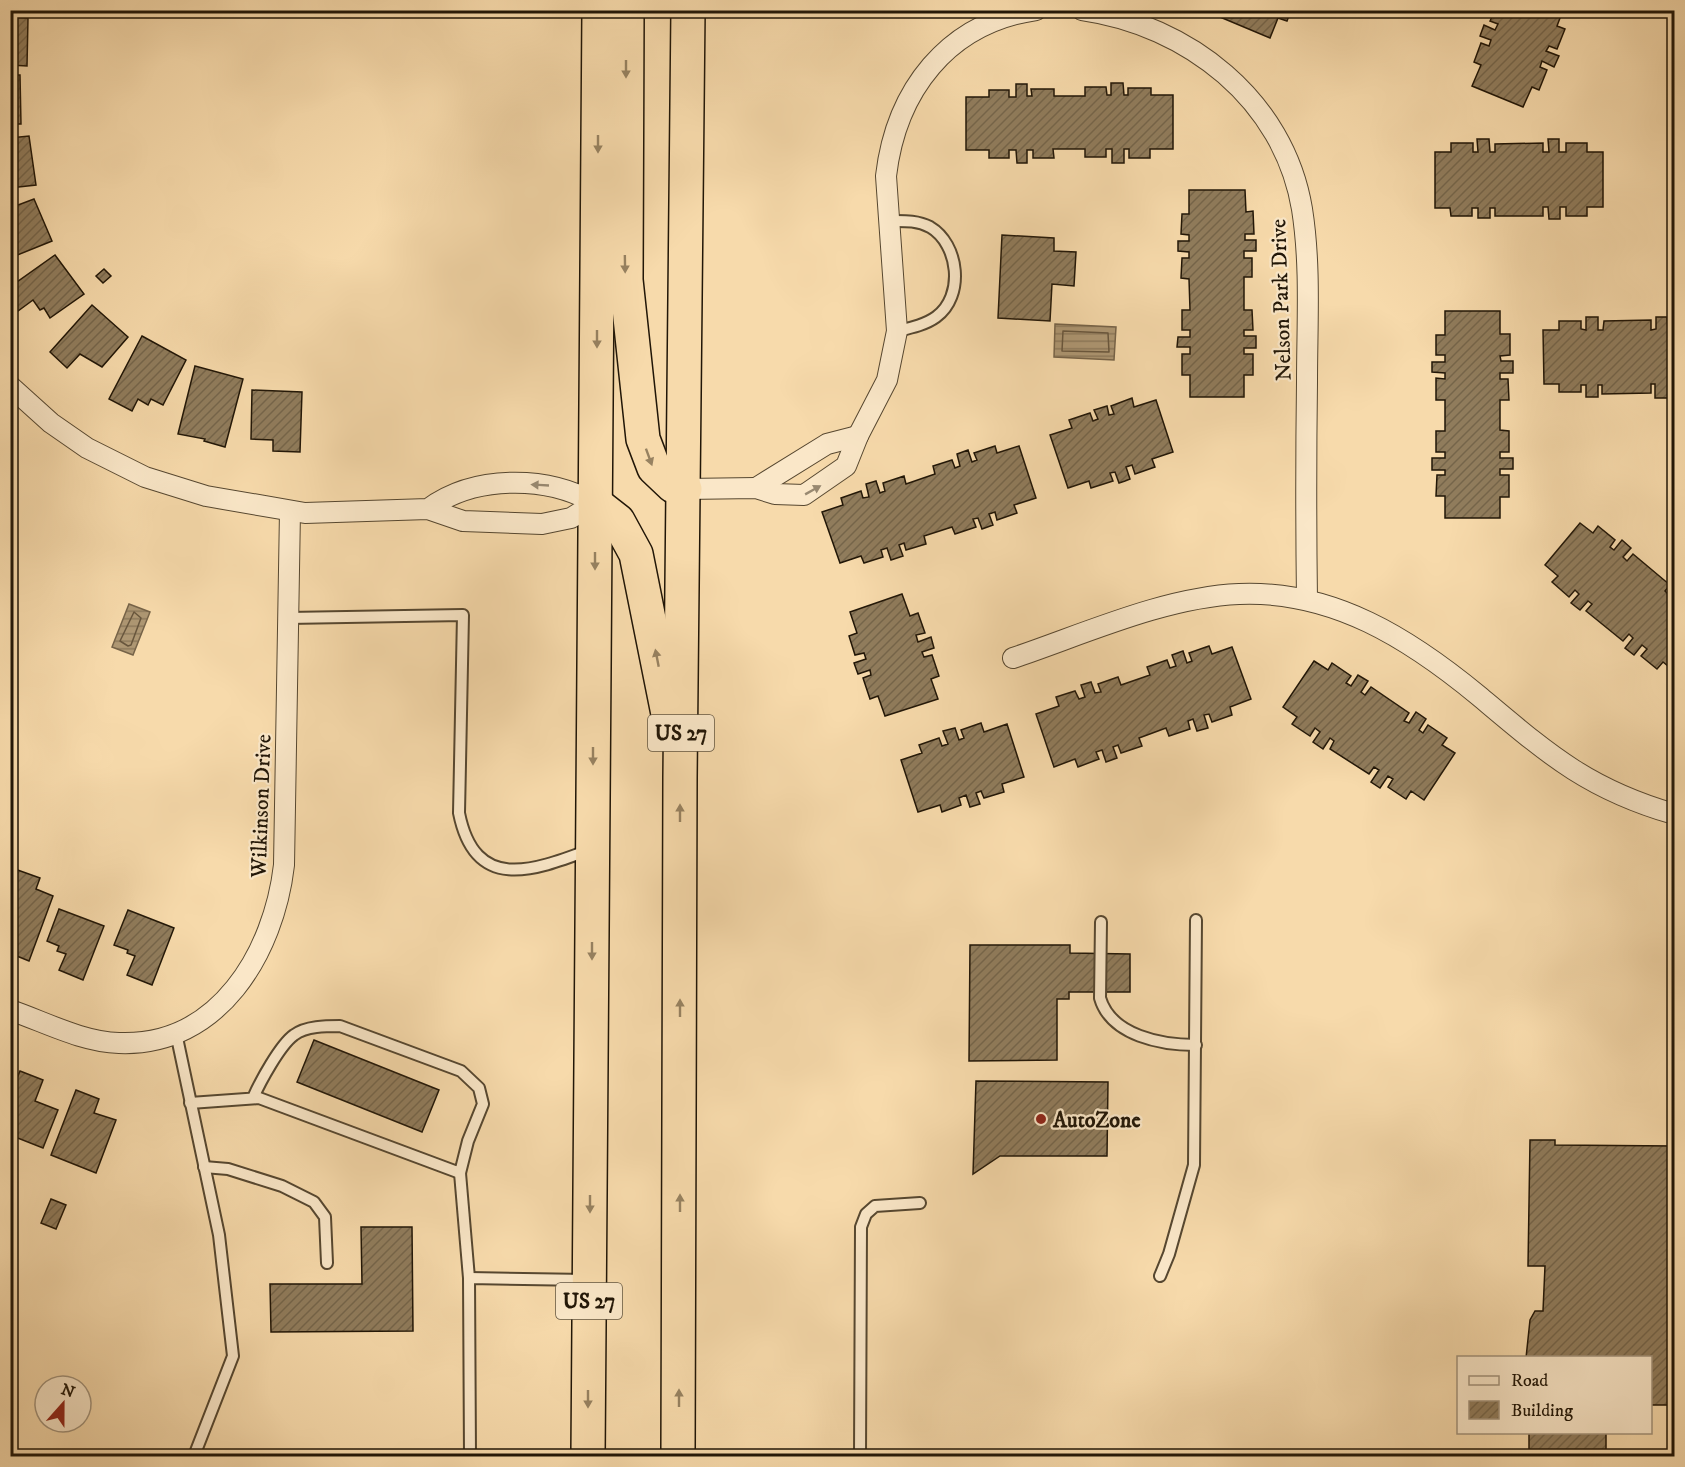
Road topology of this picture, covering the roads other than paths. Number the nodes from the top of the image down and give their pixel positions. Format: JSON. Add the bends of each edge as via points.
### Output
{"nodes":[{"id":1,"x":599,"y":10,"type":"edge"},
{"id":2,"x":627,"y":10,"type":"edge"},
{"id":3,"x":688,"y":10,"type":"edge"},
{"id":4,"x":1036,"y":10,"type":"edge"},
{"id":5,"x":1082,"y":10,"type":"edge"},
{"id":6,"x":888,"y":221,"type":"junction"},
{"id":7,"x":897,"y":331,"type":"junction"},
{"id":8,"x":10,"y":386,"type":"edge"},
{"id":9,"x":858,"y":436,"type":"junction"},
{"id":10,"x":756,"y":488,"type":"junction"},
{"id":11,"x":685,"y":489,"type":"junction"},
{"id":12,"x":595,"y":503,"type":"junction"},
{"id":13,"x":428,"y":509,"type":"junction"},
{"id":14,"x":290,"y":511,"type":"junction"},
{"id":15,"x":1307,"y":600,"type":"junction"},
{"id":16,"x":288,"y":618,"type":"junction"},
{"id":17,"x":1013,"y":658,"type":"dead end"},
{"id":18,"x":681,"y":778,"type":"junction"},
{"id":19,"x":1674,"y":814,"type":"edge"},
{"id":20,"x":593,"y":849,"type":"junction"},
{"id":21,"x":1196,"y":920,"type":"dead end"},
{"id":22,"x":1101,"y":922,"type":"dead end"},
{"id":23,"x":10,"y":1010,"type":"edge"},
{"id":24,"x":176,"y":1033,"type":"junction"},
{"id":25,"x":1196,"y":1045,"type":"junction"},
{"id":26,"x":253,"y":1098,"type":"junction"},
{"id":27,"x":190,"y":1103,"type":"junction"},
{"id":28,"x":204,"y":1167,"type":"junction"},
{"id":29,"x":460,"y":1173,"type":"junction"},
{"id":30,"x":920,"y":1203,"type":"dead end"},
{"id":31,"x":327,"y":1263,"type":"dead end"},
{"id":32,"x":1160,"y":1276,"type":"dead end"},
{"id":33,"x":470,"y":1278,"type":"junction"},
{"id":34,"x":589,"y":1281,"type":"junction"},
{"id":35,"x":195,"y":1456,"type":"edge"},
{"id":36,"x":470,"y":1456,"type":"edge"},
{"id":37,"x":588,"y":1456,"type":"edge"},
{"id":38,"x":678,"y":1456,"type":"edge"},
{"id":39,"x":860,"y":1456,"type":"edge"}],
"edges":[{"from":1,"to":12,"type":"highway","number":"US 27","one_way":true},
{"from":2,"to":11,"type":"highway","one_way":true,"via":[[626,280],[643,439],[654,468],[673,486]]},
{"from":3,"to":11,"type":"highway","number":"US 27"},
{"from":4,"to":6,"type":"street","via":[[998,20],[960,40],[942,54],[914,88],[903,107],[889,151]]},
{"from":5,"to":15,"type":"street","name":"Nelson Park Drive","via":[[1152,28],[1216,66],[1251,99],[1289,163],[1302,208],[1308,269]]},
{"from":6,"to":7,"type":"street"},
{"from":6,"to":7,"type":"lane","via":[[919,223],[938,234],[951,251],[955,271],[951,294],[938,316]]},
{"from":7,"to":9,"type":"street","via":[[887,380]]},
{"from":8,"to":14,"type":"street","via":[[51,423],[125,469],[186,491]]},
{"from":9,"to":10,"type":"street","via":[[827,444]]},
{"from":10,"to":9,"type":"street","one_way":true,"via":[[775,494],[804,495],[846,466]]},
{"from":10,"to":11,"type":"street"},
{"from":11,"to":18,"type":"highway","number":"US 27"},
{"from":12,"to":13,"type":"street","via":[[571,518],[542,524],[462,521]]},
{"from":12,"to":13,"type":"street","one_way":true,"via":[[554,486],[484,485],[455,492]]},
{"from":18,"to":12,"type":"highway","one_way":true,"via":[[636,554],[618,521]]},
{"from":12,"to":20,"type":"highway","number":"US 27","one_way":true},
{"from":13,"to":14,"type":"street","via":[[320,514]]},
{"from":14,"to":16,"type":"street","name":"Wilkinson Drive"},
{"from":15,"to":17,"type":"street","via":[[1239,594],[1190,601]]},
{"from":15,"to":19,"type":"street","via":[[1369,621],[1419,648],[1544,751],[1589,782]]},
{"from":16,"to":20,"type":"lane","via":[[463,615],[459,813],[464,836],[481,859],[504,871],[529,869]]},
{"from":16,"to":24,"type":"street","name":"Wilkinson Drive","via":[[284,865],[279,901],[260,952],[241,983],[204,1019]]},
{"from":38,"to":18,"type":"highway","number":"US 27","one_way":true},
{"from":20,"to":34,"type":"highway","number":"US 27","one_way":true},
{"from":21,"to":25,"type":"lane"},
{"from":22,"to":25,"type":"lane","via":[[1103,1009],[1142,1036],[1174,1045]]},
{"from":23,"to":24,"type":"street","name":"Wilkinson Drive","via":[[104,1042],[147,1042]]},
{"from":24,"to":27,"type":"lane"},
{"from":25,"to":32,"type":"lane","via":[[1194,1165]]},
{"from":26,"to":27,"type":"lane"},
{"from":26,"to":29,"type":"lane"},
{"from":26,"to":29,"type":"lane","via":[[263,1076],[294,1035],[320,1026],[340,1026],[461,1071],[479,1088],[483,1104]]},
{"from":27,"to":28,"type":"lane"},
{"from":28,"to":31,"type":"lane","via":[[228,1169],[282,1186],[314,1202],[325,1217]]},
{"from":28,"to":35,"type":"lane","via":[[219,1235],[233,1356]]},
{"from":29,"to":33,"type":"lane"},
{"from":30,"to":39,"type":"lane","via":[[875,1206],[863,1220]]},
{"from":33,"to":34,"type":"lane"},
{"from":33,"to":36,"type":"lane"},
{"from":34,"to":37,"type":"highway","number":"US 27","one_way":true}]}
